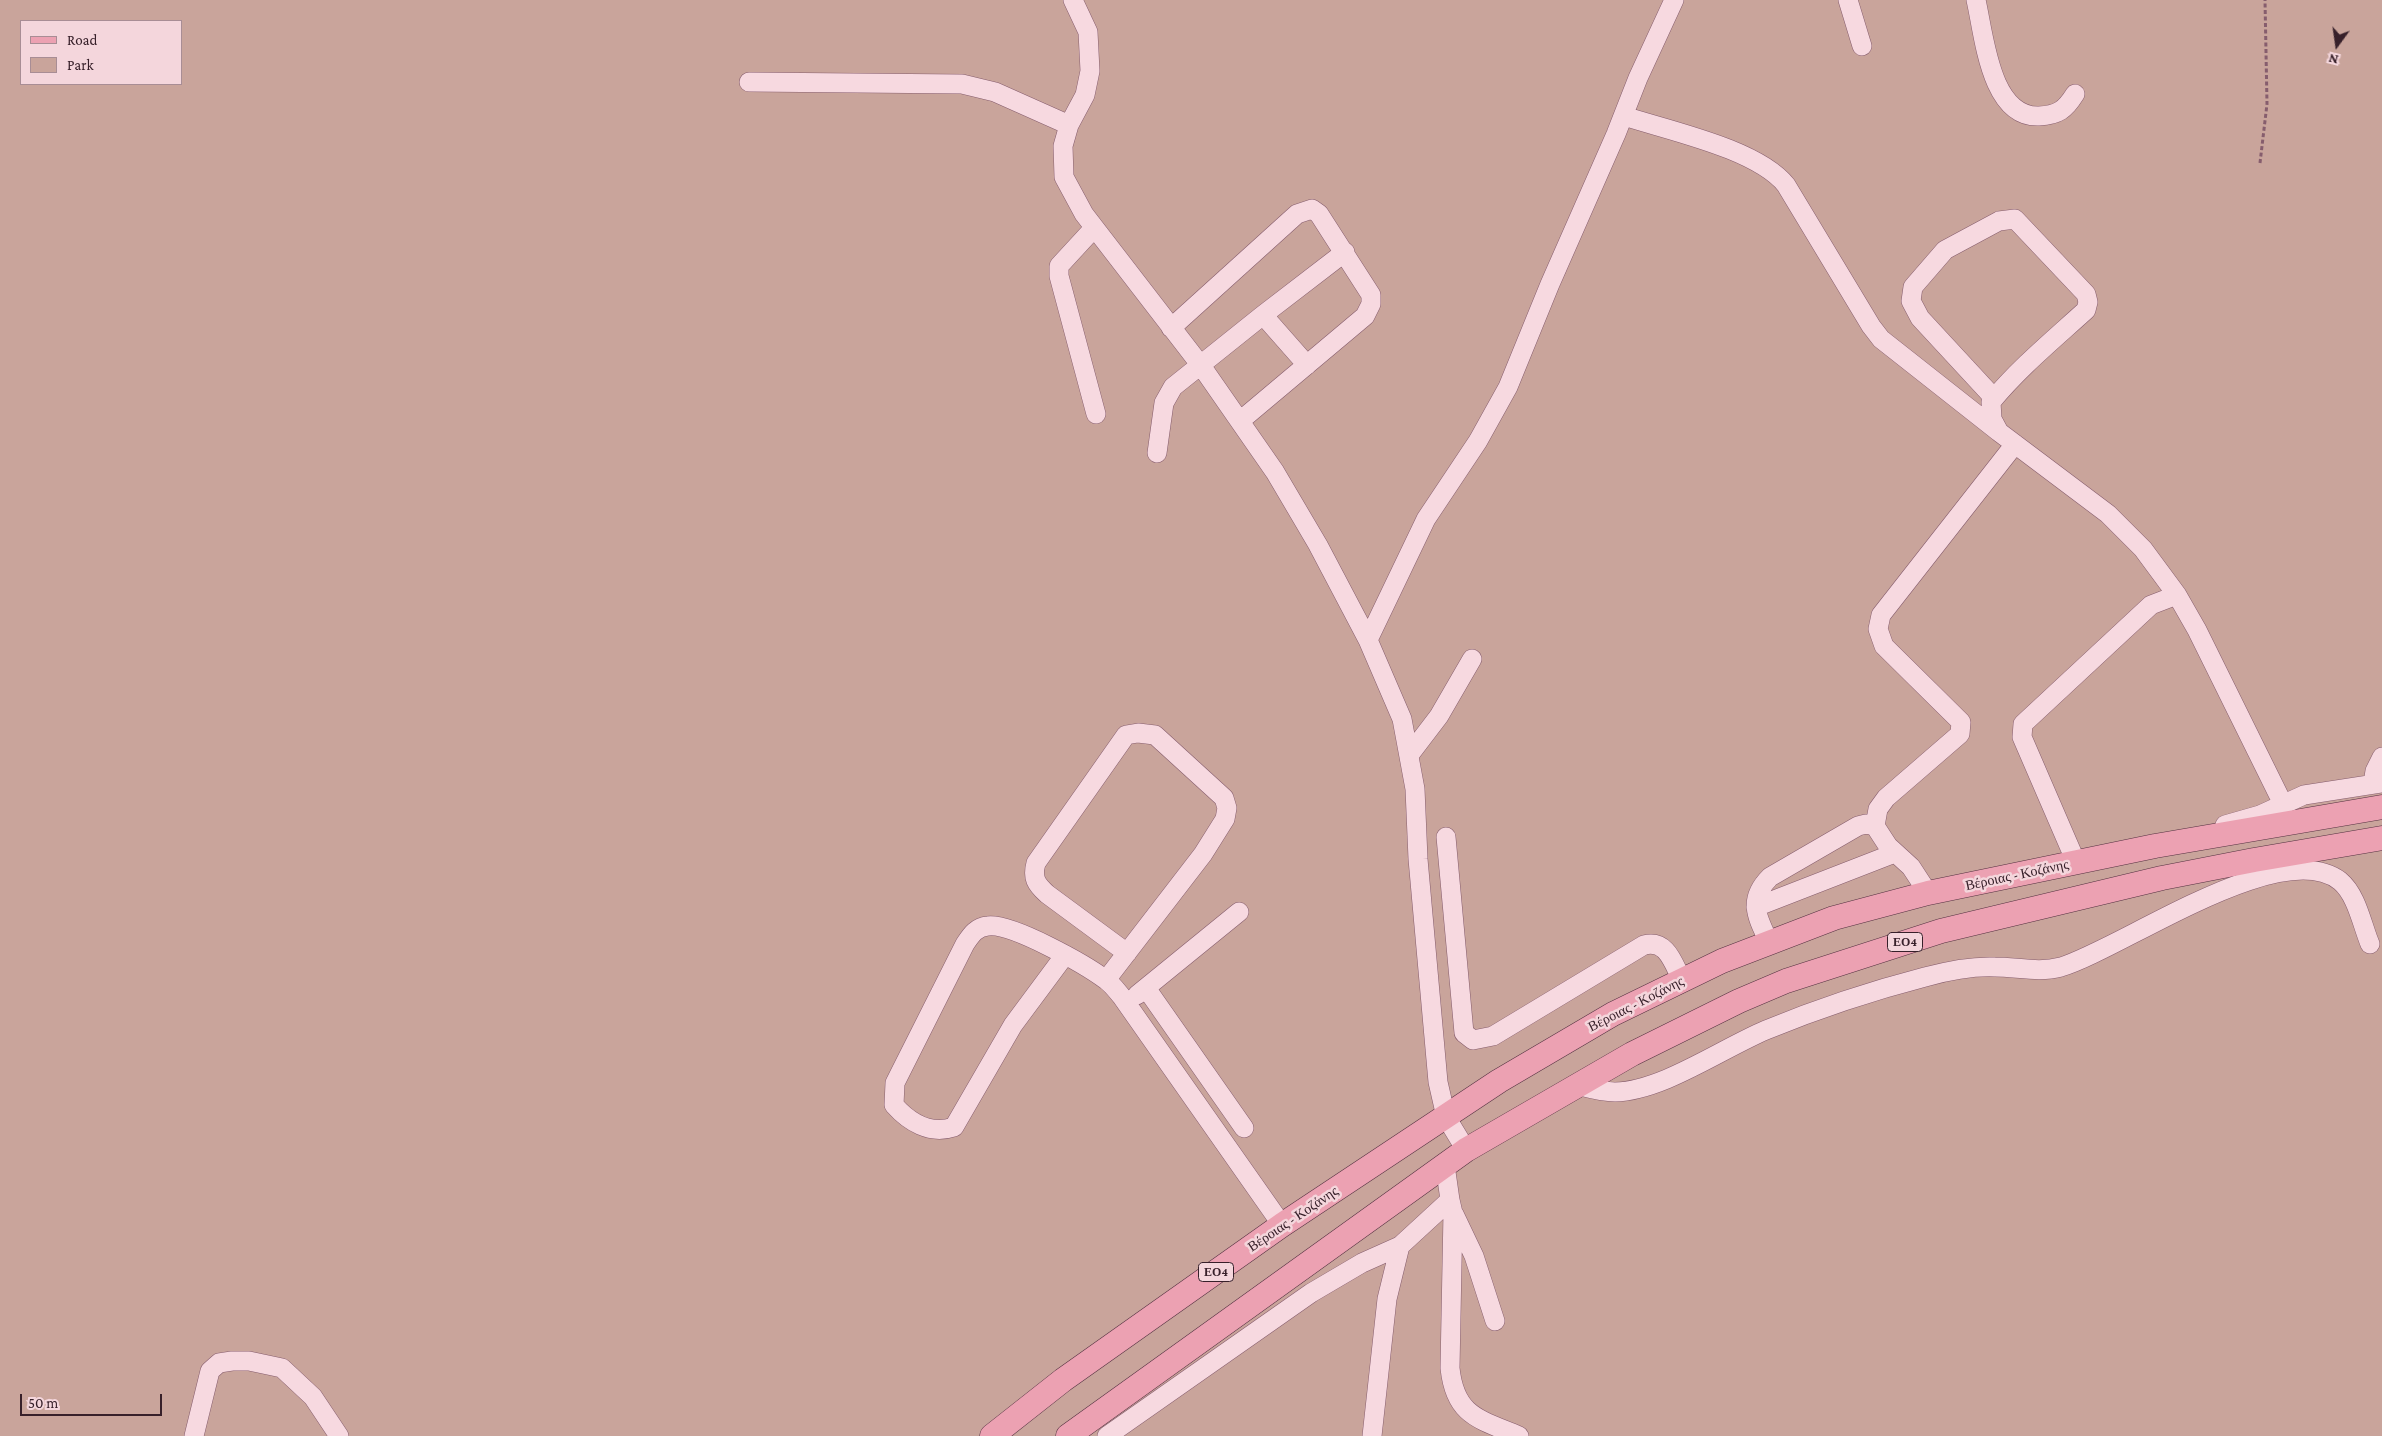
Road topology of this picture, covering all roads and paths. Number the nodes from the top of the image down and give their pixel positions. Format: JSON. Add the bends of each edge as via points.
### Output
{"nodes":[{"id":1,"x":1073,"y":0,"type":"edge"},
{"id":2,"x":1674,"y":0,"type":"edge"},
{"id":3,"x":1848,"y":0,"type":"edge"},
{"id":4,"x":1976,"y":0,"type":"edge"},
{"id":5,"x":2265,"y":0,"type":"edge"},
{"id":6,"x":1862,"y":46,"type":"dead end"},
{"id":7,"x":748,"y":82,"type":"dead end"},
{"id":8,"x":2075,"y":94,"type":"dead end"},
{"id":9,"x":1624,"y":116,"type":"junction"},
{"id":10,"x":1069,"y":125,"type":"junction"},
{"id":11,"x":2260,"y":163,"type":"dead end"},
{"id":12,"x":1094,"y":228,"type":"junction"},
{"id":13,"x":1345,"y":252,"type":"junction"},
{"id":14,"x":1263,"y":315,"type":"junction"},
{"id":15,"x":1171,"y":328,"type":"junction"},
{"id":16,"x":1307,"y":365,"type":"junction"},
{"id":17,"x":1202,"y":367,"type":"junction"},
{"id":18,"x":1994,"y":398,"type":"junction"},
{"id":19,"x":1096,"y":414,"type":"dead end"},
{"id":20,"x":1240,"y":421,"type":"junction"},
{"id":21,"x":1998,"y":432,"type":"junction"},
{"id":22,"x":2015,"y":444,"type":"junction"},
{"id":23,"x":1158,"y":453,"type":"dead end"},
{"id":24,"x":2177,"y":595,"type":"junction"},
{"id":25,"x":1368,"y":640,"type":"junction"},
{"id":26,"x":1472,"y":659,"type":"dead end"},
{"id":27,"x":1410,"y":754,"type":"junction"},
{"id":28,"x":2382,"y":757,"type":"edge"},
{"id":29,"x":2378,"y":783,"type":"edge"},
{"id":30,"x":2283,"y":804,"type":"junction"},
{"id":31,"x":2382,"y":807,"type":"edge"},
{"id":32,"x":1875,"y":826,"type":"junction"},
{"id":33,"x":1446,"y":837,"type":"dead end"},
{"id":34,"x":2382,"y":838,"type":"edge"},
{"id":35,"x":2155,"y":846,"type":"junction"},
{"id":36,"x":1895,"y":853,"type":"junction"},
{"id":37,"x":2076,"y":862,"type":"junction"},
{"id":38,"x":2256,"y":869,"type":"junction"},
{"id":39,"x":1928,"y":893,"type":"junction"},
{"id":40,"x":1756,"y":907,"type":"junction"},
{"id":41,"x":1239,"y":912,"type":"dead end"},
{"id":42,"x":1770,"y":942,"type":"junction"},
{"id":43,"x":2370,"y":944,"type":"dead end"},
{"id":44,"x":1127,"y":953,"type":"junction"},
{"id":45,"x":1065,"y":956,"type":"junction"},
{"id":46,"x":1106,"y":980,"type":"junction"},
{"id":47,"x":1682,"y":980,"type":"junction"},
{"id":48,"x":1146,"y":988,"type":"junction"},
{"id":49,"x":1127,"y":1004,"type":"junction"},
{"id":50,"x":1576,"y":1086,"type":"junction"},
{"id":51,"x":1446,"y":1117,"type":"junction"},
{"id":52,"x":1244,"y":1128,"type":"dead end"},
{"id":53,"x":1466,"y":1150,"type":"junction"},
{"id":54,"x":1445,"y":1165,"type":"junction"},
{"id":55,"x":1452,"y":1207,"type":"junction"},
{"id":56,"x":1282,"y":1225,"type":"junction"},
{"id":57,"x":1400,"y":1246,"type":"junction"},
{"id":58,"x":1495,"y":1321,"type":"dead end"},
{"id":59,"x":194,"y":1436,"type":"edge"},
{"id":60,"x":339,"y":1436,"type":"edge"},
{"id":61,"x":992,"y":1436,"type":"edge"},
{"id":62,"x":1068,"y":1436,"type":"edge"},
{"id":63,"x":1107,"y":1436,"type":"edge"},
{"id":64,"x":1372,"y":1436,"type":"edge"},
{"id":65,"x":1519,"y":1436,"type":"edge"}],
"edges":[{"from":1,"to":10,"type":"street","via":[[1088,32],[1090,71],[1085,95]]},
{"from":2,"to":9,"type":"street"},
{"from":3,"to":6,"type":"street"},
{"from":4,"to":8,"type":"street","via":[[1997,86],[2012,106],[2035,116],[2058,114]]},
{"from":5,"to":11,"type":"path","via":[[2267,104]]},
{"from":7,"to":10,"type":"street","via":[[962,84],[995,92]]},
{"from":9,"to":21,"type":"street","via":[[1739,154],[1768,168],[1786,185],[1882,339]]},
{"from":9,"to":25,"type":"street","via":[[1508,387],[1478,441],[1426,519]]},
{"from":10,"to":12,"type":"street","via":[[1063,146],[1064,177]]},
{"from":12,"to":15,"type":"street"},
{"from":12,"to":19,"type":"street","via":[[1059,266],[1059,276]]},
{"from":13,"to":14,"type":"street"},
{"from":13,"to":15,"type":"street","via":[[1319,214],[1312,209],[1297,214]]},
{"from":13,"to":16,"type":"street","via":[[1371,295],[1371,304],[1365,316]]},
{"from":14,"to":16,"type":"street"},
{"from":14,"to":17,"type":"street"},
{"from":15,"to":17,"type":"street"},
{"from":16,"to":20,"type":"street"},
{"from":17,"to":20,"type":"street"},
{"from":17,"to":23,"type":"street","via":[[1173,388],[1164,403]]},
{"from":18,"to":18,"type":"street","via":[[2007,382],[2086,310],[2088,302],[2086,294],[2015,219],[1999,220],[1945,250],[1913,287],[1911,301],[1920,318]]},
{"from":18,"to":21,"type":"street","via":[[1991,402],[1992,419]]},
{"from":20,"to":25,"type":"street","via":[[1275,472]]},
{"from":21,"to":22,"type":"street"},
{"from":22,"to":24,"type":"street","via":[[2108,514],[2143,550]]},
{"from":22,"to":32,"type":"street","via":[[1881,615],[1878,629],[1884,646],[1962,722],[1960,734],[1886,798],[1878,809]]},
{"from":24,"to":30,"type":"street","via":[[2198,630]]},
{"from":24,"to":37,"type":"street","via":[[2151,605],[2024,724],[2022,736]]},
{"from":25,"to":27,"type":"street","via":[[1402,719]]},
{"from":26,"to":27,"type":"street","via":[[1439,716]]},
{"from":27,"to":51,"type":"street","via":[[1438,1082]]},
{"from":28,"to":29,"type":"street","via":[[2375,771]]},
{"from":29,"to":30,"type":"street","via":[[2304,795]]},
{"from":30,"to":35,"type":"street","via":[[2260,815]]},
{"from":31,"to":35,"type":"main road","name":"Βέροιας - Κοζάνης","number":"ΕΟ4"},
{"from":32,"to":36,"type":"street"},
{"from":32,"to":40,"type":"street","via":[[1866,824],[1848,830],[1770,877],[1757,895]]},
{"from":33,"to":47,"type":"street","via":[[1464,1033],[1473,1040],[1493,1036],[1644,945],[1655,942],[1662,946]]},
{"from":34,"to":38,"type":"main road","number":"ΕΟ4"},
{"from":35,"to":37,"type":"main road","name":"Βέροιας - Κοζάνης","number":"ΕΟ4"},
{"from":36,"to":39,"type":"street","via":[[1911,867]]},
{"from":36,"to":40,"type":"street"},
{"from":37,"to":39,"type":"main road","name":"Βέροιας - Κοζάνης","number":"ΕΟ4"},
{"from":38,"to":43,"type":"street","via":[[2326,874],[2338,880],[2353,898]]},
{"from":38,"to":50,"type":"main road","number":"ΕΟ4","via":[[2143,883],[1941,930],[1786,981],[1739,1001]]},
{"from":38,"to":50,"type":"street","via":[[2126,938],[2060,967],[2026,970],[1976,967],[1925,976],[1794,1019],[1647,1086],[1614,1092]]},
{"from":39,"to":42,"type":"main road","name":"Βέροιας - Κοζάνης","number":"ΕΟ4","via":[[1834,918]]},
{"from":40,"to":42,"type":"street","via":[[1758,919]]},
{"from":41,"to":48,"type":"street"},
{"from":42,"to":47,"type":"main road","name":"Βέροιας - Κοζάνης","number":"ΕΟ4"},
{"from":44,"to":44,"type":"street","via":[[1203,854],[1225,819],[1227,808],[1224,798],[1156,735],[1148,733],[1126,735],[1036,863],[1034,873],[1036,884],[1047,894]]},
{"from":44,"to":46,"type":"street"},
{"from":45,"to":45,"type":"street","via":[[1022,934],[999,927],[988,926],[973,932],[894,1083],[894,1105],[905,1117],[933,1130],[954,1128],[1013,1025]]},
{"from":45,"to":46,"type":"street"},
{"from":46,"to":49,"type":"street"},
{"from":47,"to":51,"type":"main road","name":"Βέροιας - Κοζάνης","number":"ΕΟ4","via":[[1613,1014],[1499,1081]]},
{"from":48,"to":49,"type":"street"},
{"from":48,"to":52,"type":"street"},
{"from":49,"to":56,"type":"street"},
{"from":50,"to":53,"type":"main road","number":"ΕΟ4"},
{"from":51,"to":53,"type":"street"},
{"from":51,"to":56,"type":"main road","name":"Βέροιας - Κοζάνης","number":"ΕΟ4"},
{"from":53,"to":54,"type":"main road","number":"ΕΟ4"},
{"from":54,"to":55,"type":"street"},
{"from":54,"to":62,"type":"main road","number":"ΕΟ4"},
{"from":55,"to":57,"type":"street"},
{"from":55,"to":58,"type":"street","via":[[1474,1256]]},
{"from":55,"to":65,"type":"street","via":[[1452,1387],[1468,1412]]},
{"from":56,"to":61,"type":"main road","name":"Βέροιας - Κοζάνης","number":"ΕΟ4","via":[[1063,1380]]},
{"from":57,"to":63,"type":"street","via":[[1362,1263],[1311,1293]]},
{"from":57,"to":64,"type":"street","via":[[1387,1299]]},
{"from":59,"to":60,"type":"street","via":[[210,1371],[219,1363],[249,1361],[282,1368],[313,1397]]}]}
